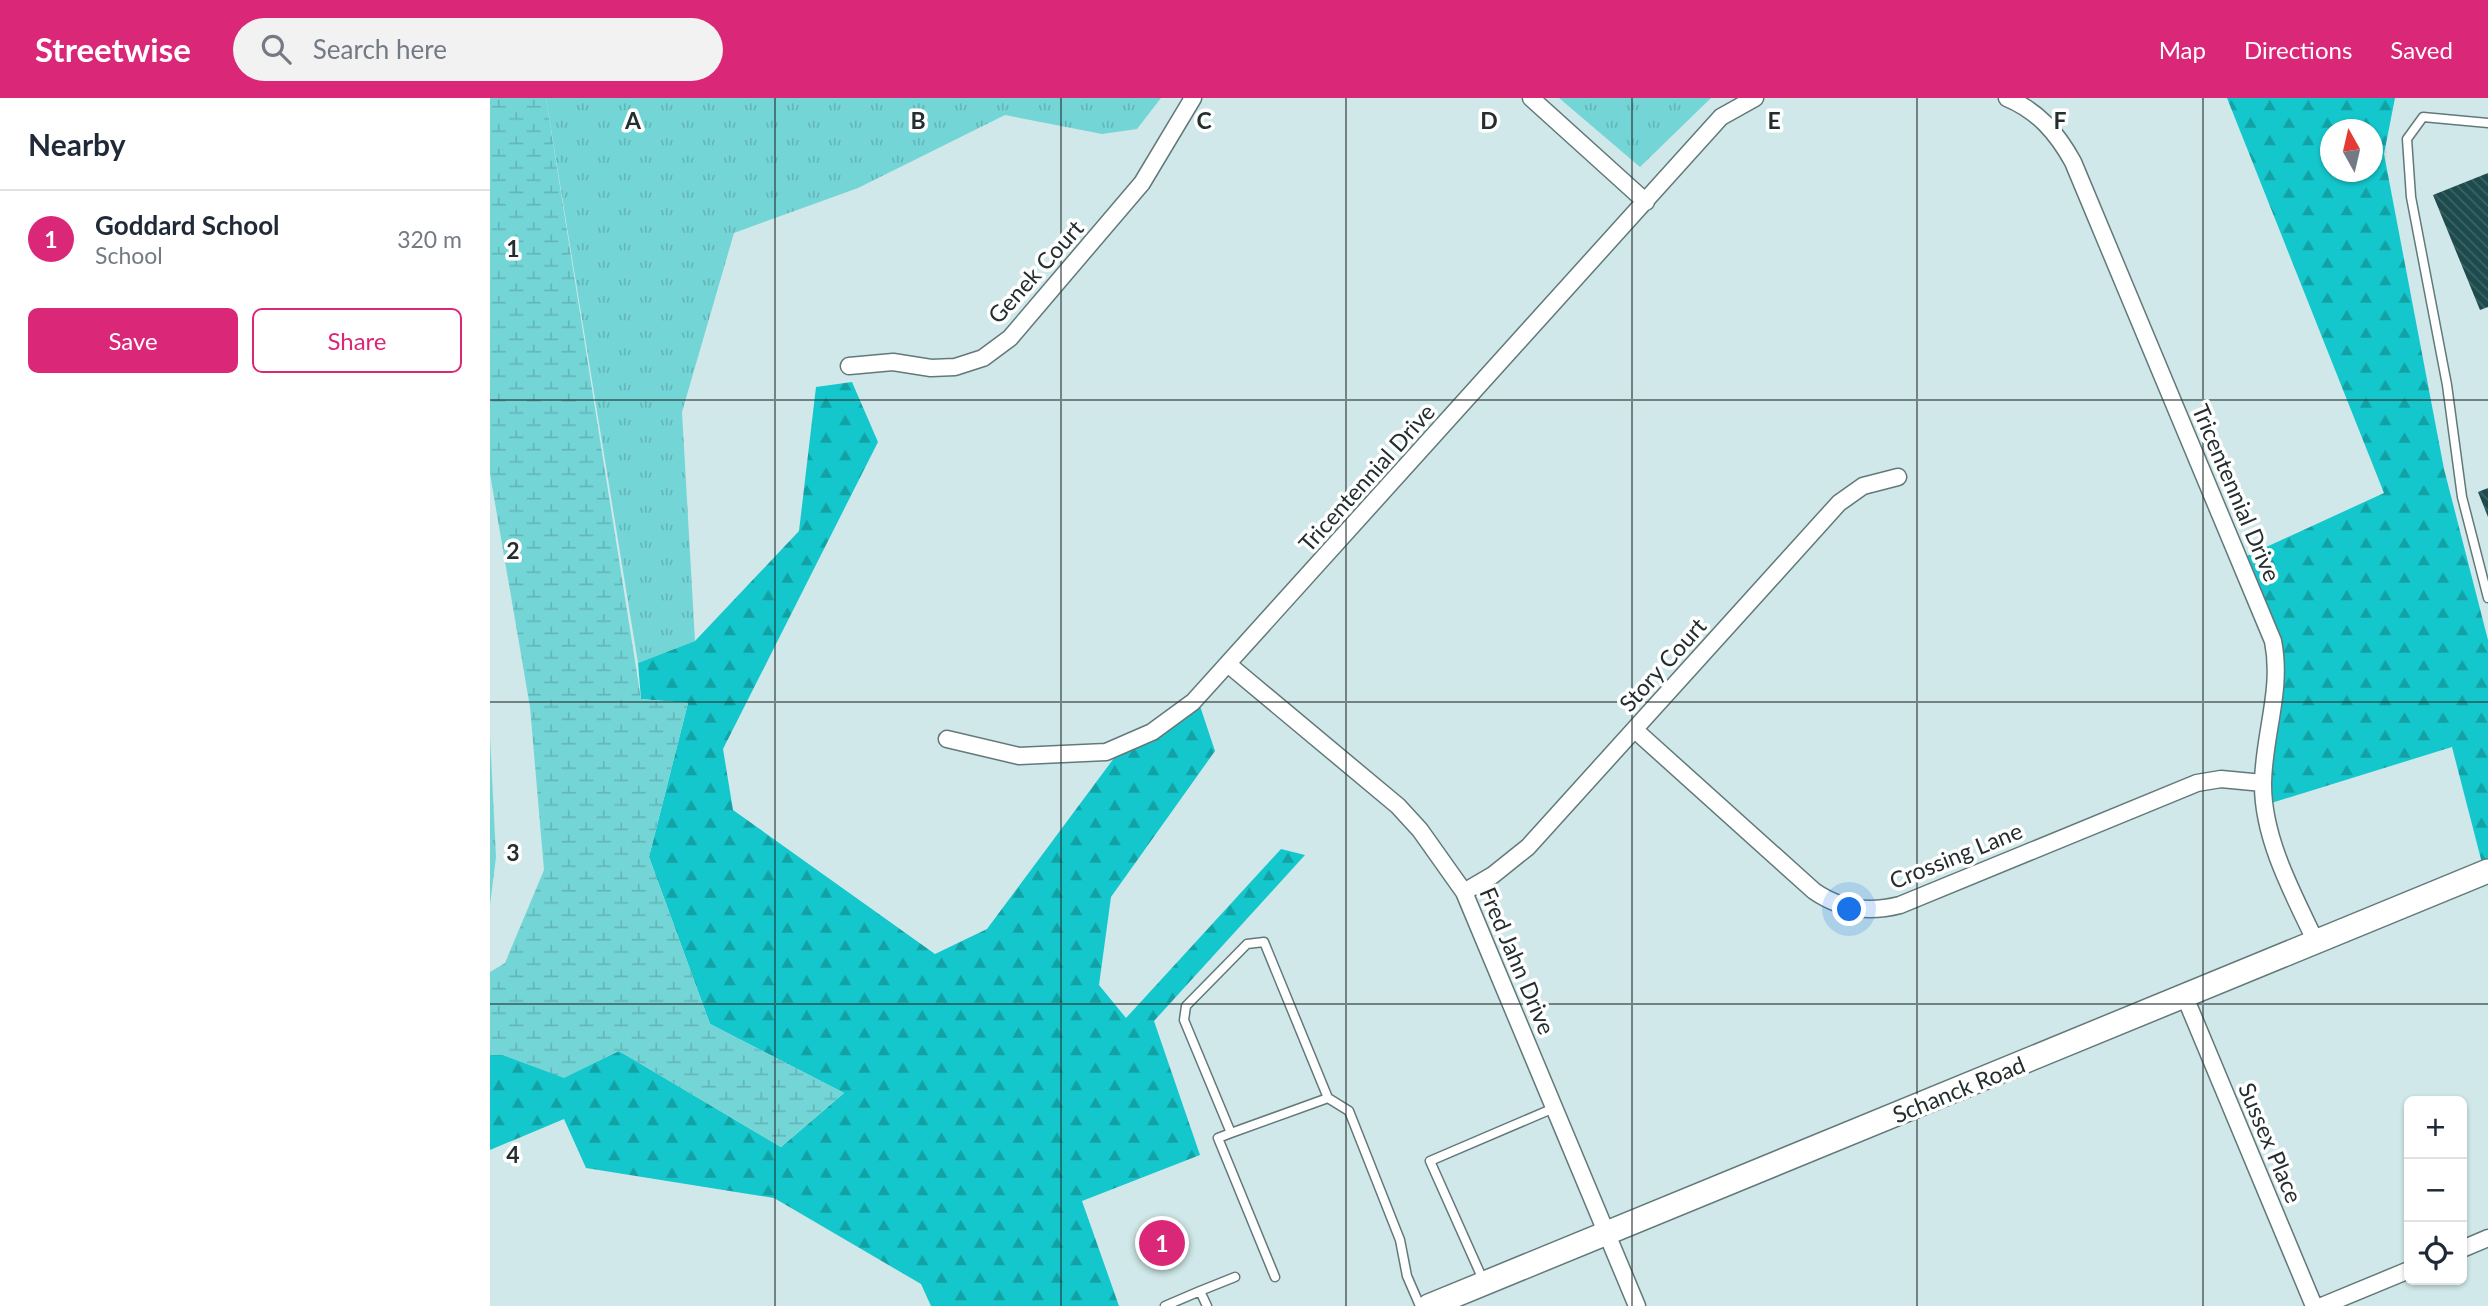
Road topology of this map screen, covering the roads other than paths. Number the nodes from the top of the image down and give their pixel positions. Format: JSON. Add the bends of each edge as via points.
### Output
{"nodes":[{"id":1,"x":1193,"y":98,"type":"edge"},
{"id":2,"x":1531,"y":98,"type":"edge"},
{"id":3,"x":1755,"y":98,"type":"edge"},
{"id":4,"x":2007,"y":98,"type":"edge"},
{"id":5,"x":2488,"y":123,"type":"edge"},
{"id":6,"x":1646,"y":202,"type":"junction"},
{"id":7,"x":849,"y":366,"type":"dead end"},
{"id":8,"x":1898,"y":477,"type":"dead end"},
{"id":9,"x":2488,"y":598,"type":"edge"},
{"id":10,"x":1229,"y":665,"type":"junction"},
{"id":11,"x":1635,"y":730,"type":"junction"},
{"id":12,"x":947,"y":739,"type":"dead end"},
{"id":13,"x":2263,"y":783,"type":"junction"},
{"id":14,"x":2488,"y":871,"type":"edge"},
{"id":15,"x":1464,"y":892,"type":"junction"},
{"id":16,"x":2316,"y":942,"type":"junction"},
{"id":17,"x":2185,"y":997,"type":"junction"},
{"id":18,"x":1328,"y":1098,"type":"junction"},
{"id":19,"x":1554,"y":1108,"type":"junction"},
{"id":20,"x":1231,"y":1133,"type":"junction"},
{"id":21,"x":1607,"y":1233,"type":"junction"},
{"id":22,"x":2488,"y":1238,"type":"edge"},
{"id":23,"x":2467,"y":1247,"type":"edge"},
{"id":24,"x":2404,"y":1272,"type":"edge"},
{"id":25,"x":1235,"y":1277,"type":"dead end"},
{"id":26,"x":1275,"y":1277,"type":"dead end"},
{"id":27,"x":1485,"y":1283,"type":"junction"},
{"id":28,"x":1200,"y":1291,"type":"junction"},
{"id":29,"x":1165,"y":1306,"type":"edge"},
{"id":30,"x":1206,"y":1306,"type":"edge"},
{"id":31,"x":1420,"y":1306,"type":"edge"},
{"id":32,"x":1429,"y":1306,"type":"edge"},
{"id":33,"x":1637,"y":1306,"type":"edge"},
{"id":34,"x":2314,"y":1306,"type":"edge"},
{"id":35,"x":2322,"y":1306,"type":"edge"}],
"edges":[{"from":1,"to":7,"type":"street","name":"Genek Court","via":[[1142,183],[1010,338],[983,358],[955,367],[893,362]]},
{"from":2,"to":6,"type":"street"},
{"from":3,"to":6,"type":"street","name":"Tricentennial Drive","via":[[1721,117]]},
{"from":4,"to":13,"type":"street","name":"Tricentennial Drive","via":[[2022,104],[2055,132],[2073,162],[2273,641],[2277,680]]},
{"from":5,"to":9,"type":"lane","via":[[2423,117],[2407,139],[2411,197],[2447,385],[2462,496]]},
{"from":6,"to":10,"type":"street","name":"Tricentennial Drive"},
{"from":8,"to":11,"type":"street","name":"Story Court","via":[[1874,481],[1839,503]]},
{"from":10,"to":12,"type":"street","name":"Tricentennial Drive","via":[[1193,702],[1152,732],[1106,752],[1019,756]]},
{"from":10,"to":15,"type":"street","name":"Fred Jahn Drive","via":[[1398,807]]},
{"from":11,"to":13,"type":"street","name":"Crossing Lane","via":[[1814,891],[1844,907],[1864,910],[1900,905],[2197,783],[2221,779]]},
{"from":11,"to":15,"type":"street","name":"Story Court","via":[[1528,848]]},
{"from":13,"to":16,"type":"street","name":"Tricentennial Drive","via":[[2265,821]]},
{"from":14,"to":16,"type":"street","name":"Schanck Road"},
{"from":15,"to":19,"type":"street","name":"Fred Jahn Drive"},
{"from":16,"to":17,"type":"street","name":"Schanck Road"},
{"from":17,"to":21,"type":"street","name":"Schanck Road"},
{"from":17,"to":34,"type":"street","name":"Sussex Place"},
{"from":18,"to":20,"type":"lane"},
{"from":18,"to":20,"type":"lane","via":[[1265,942],[1247,944],[1186,1006],[1184,1020]]},
{"from":18,"to":31,"type":"lane","via":[[1349,1111],[1400,1240],[1407,1276]]},
{"from":19,"to":21,"type":"street","name":"Fred Jahn Drive"},
{"from":19,"to":27,"type":"lane","via":[[1430,1161]]},
{"from":20,"to":26,"type":"lane","via":[[1217,1138]]},
{"from":21,"to":27,"type":"street","name":"Schanck Road"},
{"from":21,"to":33,"type":"street","name":"Fred Jahn Drive"},
{"from":22,"to":23,"type":"street"},
{"from":24,"to":35,"type":"street"},
{"from":25,"to":28,"type":"lane"},
{"from":27,"to":32,"type":"street","name":"Schanck Road"},
{"from":28,"to":29,"type":"lane"},
{"from":28,"to":30,"type":"lane"}]}
